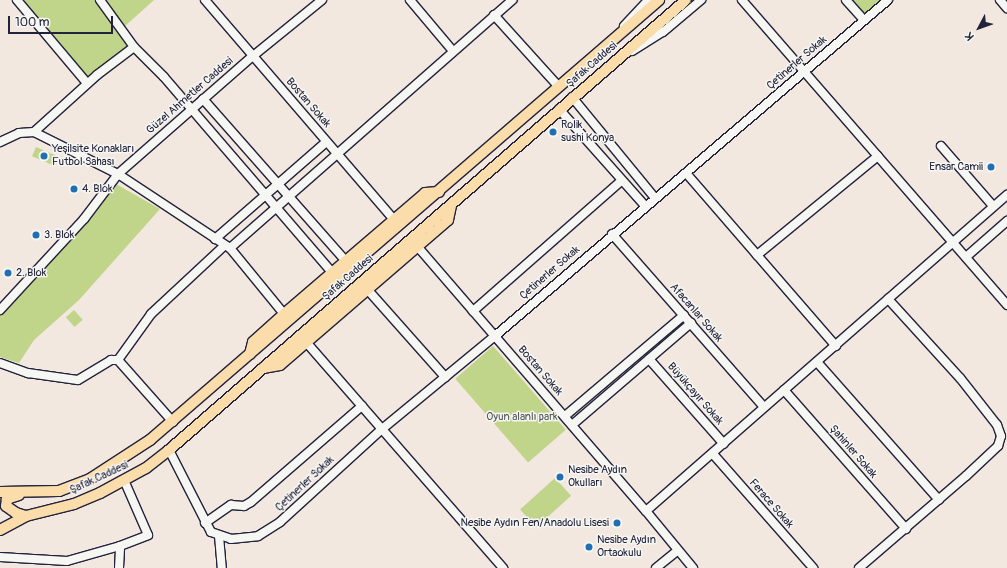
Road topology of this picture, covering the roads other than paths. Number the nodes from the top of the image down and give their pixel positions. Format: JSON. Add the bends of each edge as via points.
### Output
{"nodes":[{"id":1,"x":17,"y":0,"type":"edge"},
{"id":2,"x":100,"y":0,"type":"edge"},
{"id":3,"x":205,"y":0,"type":"edge"},
{"id":4,"x":322,"y":0,"type":"edge"},
{"id":5,"x":410,"y":0,"type":"edge"},
{"id":6,"x":512,"y":0,"type":"edge"},
{"id":7,"x":648,"y":0,"type":"edge"},
{"id":8,"x":659,"y":0,"type":"edge"},
{"id":9,"x":686,"y":0,"type":"edge"},
{"id":10,"x":701,"y":0,"type":"edge"},
{"id":11,"x":742,"y":0,"type":"edge"},
{"id":12,"x":846,"y":0,"type":"edge"},
{"id":13,"x":888,"y":0,"type":"edge"},
{"id":14,"x":1000,"y":0,"type":"edge"},
{"id":15,"x":1007,"y":8,"type":"edge"},
{"id":16,"x":643,"y":14,"type":"junction"},
{"id":17,"x":494,"y":15,"type":"junction"},
{"id":18,"x":864,"y":20,"type":"junction"},
{"id":19,"x":654,"y":27,"type":"junction"},
{"id":20,"x":609,"y":44,"type":"junction"},
{"id":21,"x":134,"y":47,"type":"junction"},
{"id":22,"x":453,"y":51,"type":"junction"},
{"id":23,"x":253,"y":56,"type":"junction"},
{"id":24,"x":619,"y":58,"type":"junction"},
{"id":25,"x":803,"y":72,"type":"junction"},
{"id":26,"x":88,"y":83,"type":"junction"},
{"id":27,"x":560,"y":87,"type":"junction"},
{"id":28,"x":572,"y":97,"type":"junction"},
{"id":29,"x":203,"y":99,"type":"junction"},
{"id":30,"x":559,"y":108,"type":"junction"},
{"id":31,"x":191,"y":109,"type":"junction"},
{"id":32,"x":34,"y":132,"type":"junction"},
{"id":33,"x":0,"y":142,"type":"edge"},
{"id":34,"x":326,"y":142,"type":"junction"},
{"id":35,"x":941,"y":146,"type":"dead end"},
{"id":36,"x":336,"y":153,"type":"junction"},
{"id":37,"x":878,"y":156,"type":"junction"},
{"id":38,"x":118,"y":174,"type":"junction"},
{"id":39,"x":686,"y":174,"type":"junction"},
{"id":40,"x":622,"y":180,"type":"junction"},
{"id":41,"x":278,"y":184,"type":"junction"},
{"id":42,"x":439,"y":192,"type":"junction"},
{"id":43,"x":265,"y":195,"type":"junction"},
{"id":44,"x":1007,"y":195,"type":"edge"},
{"id":45,"x":288,"y":196,"type":"junction"},
{"id":46,"x":655,"y":198,"type":"junction"},
{"id":47,"x":451,"y":206,"type":"junction"},
{"id":48,"x":645,"y":206,"type":"junction"},
{"id":49,"x":993,"y":206,"type":"junction"},
{"id":50,"x":276,"y":207,"type":"junction"},
{"id":51,"x":394,"y":220,"type":"junction"},
{"id":52,"x":1007,"y":222,"type":"edge"},
{"id":53,"x":612,"y":234,"type":"junction"},
{"id":54,"x":216,"y":239,"type":"junction"},
{"id":55,"x":952,"y":242,"type":"junction"},
{"id":56,"x":227,"y":246,"type":"junction"},
{"id":57,"x":417,"y":246,"type":"junction"},
{"id":58,"x":757,"y":255,"type":"junction"},
{"id":59,"x":966,"y":257,"type":"junction"},
{"id":60,"x":346,"y":261,"type":"junction"},
{"id":61,"x":332,"y":272,"type":"junction"},
{"id":62,"x":367,"y":289,"type":"junction"},
{"id":63,"x":888,"y":299,"type":"junction"},
{"id":64,"x":1007,"y":305,"type":"edge"},
{"id":65,"x":0,"y":310,"type":"edge"},
{"id":66,"x":473,"y":311,"type":"junction"},
{"id":67,"x":284,"y":314,"type":"junction"},
{"id":68,"x":684,"y":315,"type":"junction"},
{"id":69,"x":691,"y":324,"type":"junction"},
{"id":70,"x":495,"y":336,"type":"junction"},
{"id":71,"x":306,"y":342,"type":"junction"},
{"id":72,"x":836,"y":346,"type":"junction"},
{"id":73,"x":250,"y":355,"type":"junction"},
{"id":74,"x":649,"y":359,"type":"junction"},
{"id":75,"x":118,"y":360,"type":"junction"},
{"id":76,"x":817,"y":362,"type":"junction"},
{"id":77,"x":0,"y":363,"type":"edge"},
{"id":78,"x":261,"y":369,"type":"junction"},
{"id":79,"x":445,"y":377,"type":"junction"},
{"id":80,"x":784,"y":390,"type":"junction"},
{"id":81,"x":362,"y":406,"type":"junction"},
{"id":82,"x":764,"y":407,"type":"junction"},
{"id":83,"x":564,"y":416,"type":"junction"},
{"id":84,"x":174,"y":422,"type":"junction"},
{"id":85,"x":572,"y":425,"type":"junction"},
{"id":86,"x":382,"y":429,"type":"junction"},
{"id":87,"x":724,"y":444,"type":"junction"},
{"id":88,"x":169,"y":450,"type":"junction"},
{"id":89,"x":713,"y":454,"type":"junction"},
{"id":90,"x":124,"y":480,"type":"junction"},
{"id":91,"x":0,"y":492,"type":"edge"},
{"id":92,"x":23,"y":493,"type":"junction"},
{"id":93,"x":939,"y":500,"type":"junction"},
{"id":94,"x":646,"y":511,"type":"junction"},
{"id":95,"x":26,"y":516,"type":"junction"},
{"id":96,"x":205,"y":523,"type":"junction"},
{"id":97,"x":906,"y":529,"type":"junction"},
{"id":98,"x":0,"y":530,"type":"edge"},
{"id":99,"x":219,"y":536,"type":"junction"},
{"id":100,"x":120,"y":546,"type":"junction"},
{"id":101,"x":678,"y":550,"type":"junction"},
{"id":102,"x":0,"y":556,"type":"edge"},
{"id":103,"x":119,"y":568,"type":"edge"},
{"id":104,"x":222,"y":568,"type":"edge"},
{"id":105,"x":503,"y":568,"type":"edge"},
{"id":106,"x":656,"y":568,"type":"edge"},
{"id":107,"x":693,"y":568,"type":"edge"},
{"id":108,"x":813,"y":568,"type":"edge"},
{"id":109,"x":859,"y":568,"type":"edge"}],
"edges":[{"from":1,"to":26,"type":"street"},
{"from":2,"to":21,"type":"street"},
{"from":3,"to":23,"type":"street","name":"Bostan Sokak"},
{"from":4,"to":23,"type":"street","name":"Güzel Ahmetler Caddesi"},
{"from":5,"to":22,"type":"street"},
{"from":6,"to":17,"type":"street"},
{"from":7,"to":20,"type":"street"},
{"from":8,"to":16,"type":"main road","name":"Şafak Caddesi"},
{"from":9,"to":19,"type":"main road","name":"Şafak Caddesi"},
{"from":10,"to":24,"type":"street","via":[[652,39]]},
{"from":11,"to":25,"type":"street"},
{"from":12,"to":18,"type":"street"},
{"from":13,"to":18,"type":"street","name":"Çetinerler Sokak"},
{"from":14,"to":15,"type":"street"},
{"from":16,"to":19,"type":"main road"},
{"from":16,"to":20,"type":"main road","name":"Şafak Caddesi"},
{"from":17,"to":22,"type":"street"},
{"from":17,"to":27,"type":"street"},
{"from":18,"to":25,"type":"street","name":"Çetinerler Sokak"},
{"from":19,"to":24,"type":"main road","name":"Şafak Caddesi"},
{"from":20,"to":27,"type":"main road","name":"Şafak Caddesi"},
{"from":21,"to":26,"type":"street"},
{"from":21,"to":31,"type":"street"},
{"from":22,"to":36,"type":"street"},
{"from":23,"to":29,"type":"street","name":"Güzel Ahmetler Caddesi"},
{"from":23,"to":34,"type":"street","name":"Bostan Sokak"},
{"from":24,"to":28,"type":"main road","name":"Şafak Caddesi"},
{"from":25,"to":37,"type":"street"},
{"from":25,"to":39,"type":"street","name":"Çetinerler Sokak"},
{"from":26,"to":32,"type":"street"},
{"from":27,"to":42,"type":"main road","name":"Şafak Caddesi"},
{"from":28,"to":30,"type":"main road","name":"Şafak Caddesi"},
{"from":28,"to":46,"type":"street"},
{"from":29,"to":31,"type":"street","name":"Güzel Ahmetler Caddesi"},
{"from":29,"to":41,"type":"street"},
{"from":30,"to":40,"type":"street"},
{"from":30,"to":47,"type":"main road","name":"Şafak Caddesi"},
{"from":31,"to":38,"type":"street","name":"Güzel Ahmetler Caddesi"},
{"from":31,"to":43,"type":"street"},
{"from":32,"to":33,"type":"street","via":[[19,133]]},
{"from":32,"to":38,"type":"street"},
{"from":34,"to":36,"type":"street","name":"Bostan Sokak"},
{"from":34,"to":41,"type":"street"},
{"from":35,"to":49,"type":"street"},
{"from":36,"to":45,"type":"street"},
{"from":36,"to":51,"type":"street","name":"Bostan Sokak"},
{"from":37,"to":55,"type":"street"},
{"from":37,"to":58,"type":"street"},
{"from":38,"to":54,"type":"street"},
{"from":38,"to":65,"type":"street","name":"Güzel Ahmetler Caddesi","via":[[84,219]]},
{"from":39,"to":46,"type":"street","name":"Çetinerler Sokak"},
{"from":39,"to":58,"type":"street"},
{"from":40,"to":48,"type":"street"},
{"from":40,"to":66,"type":"street"},
{"from":41,"to":43,"type":"street"},
{"from":41,"to":45,"type":"street"},
{"from":42,"to":51,"type":"main road","via":[[426,193]]},
{"from":42,"to":73,"type":"main road","name":"Şafak Caddesi"},
{"from":43,"to":50,"type":"street"},
{"from":43,"to":54,"type":"street"},
{"from":44,"to":49,"type":"street"},
{"from":45,"to":50,"type":"street"},
{"from":45,"to":60,"type":"street"},
{"from":46,"to":48,"type":"street","name":"Çetinerler Sokak"},
{"from":47,"to":57,"type":"main road","via":[[448,220]]},
{"from":47,"to":78,"type":"main road","name":"Şafak Caddesi"},
{"from":48,"to":53,"type":"street","name":"Çetinerler Sokak"},
{"from":49,"to":55,"type":"street"},
{"from":50,"to":56,"type":"street"},
{"from":50,"to":61,"type":"street"},
{"from":51,"to":60,"type":"main road"},
{"from":52,"to":59,"type":"street"},
{"from":53,"to":68,"type":"street","name":"Afacanlar Sokak"},
{"from":53,"to":70,"type":"street","name":"Çetinerler Sokak"},
{"from":54,"to":56,"type":"street"},
{"from":55,"to":59,"type":"street"},
{"from":55,"to":63,"type":"street"},
{"from":56,"to":67,"type":"street"},
{"from":56,"to":75,"type":"street","via":[[151,314]]},
{"from":57,"to":62,"type":"main road"},
{"from":57,"to":66,"type":"street","name":"Bostan Sokak"},
{"from":58,"to":72,"type":"street"},
{"from":59,"to":64,"type":"street"},
{"from":60,"to":61,"type":"main road"},
{"from":61,"to":67,"type":"main road"},
{"from":62,"to":71,"type":"main road"},
{"from":62,"to":79,"type":"street"},
{"from":63,"to":72,"type":"street"},
{"from":63,"to":93,"type":"street","via":[[960,378],[997,425],[1001,436],[998,446]]},
{"from":66,"to":70,"type":"street","name":"Bostan Sokak"},
{"from":67,"to":73,"type":"main road","via":[[253,342]]},
{"from":68,"to":69,"type":"street","name":"Afacanlar Sokak"},
{"from":68,"to":83,"type":"street"},
{"from":69,"to":74,"type":"street"},
{"from":69,"to":82,"type":"street","name":"Afacanlar Sokak"},
{"from":70,"to":79,"type":"street","name":"Çetinerler Sokak"},
{"from":70,"to":83,"type":"street","name":"Bostan Sokak"},
{"from":71,"to":78,"type":"main road","via":[[280,365]]},
{"from":71,"to":81,"type":"street"},
{"from":72,"to":76,"type":"street"},
{"from":73,"to":84,"type":"main road","name":"Şafak Caddesi"},
{"from":74,"to":85,"type":"street"},
{"from":74,"to":87,"type":"street","name":"Büyükçayır Sokak"},
{"from":75,"to":77,"type":"street","via":[[111,360],[78,380],[28,373]]},
{"from":75,"to":84,"type":"street"},
{"from":76,"to":80,"type":"street"},
{"from":76,"to":93,"type":"street"},
{"from":78,"to":88,"type":"main road","name":"Şafak Caddesi"},
{"from":79,"to":86,"type":"street","name":"Çetinerler Sokak"},
{"from":80,"to":82,"type":"street"},
{"from":80,"to":97,"type":"street","name":"Şahinler Sokak"},
{"from":81,"to":86,"type":"street"},
{"from":81,"to":96,"type":"street","via":[[251,502],[244,506],[231,506]]},
{"from":82,"to":87,"type":"street"},
{"from":83,"to":85,"type":"street","name":"Bostan Sokak"},
{"from":84,"to":92,"type":"main road","name":"Şafak Caddesi","via":[[129,456],[90,479],[59,491]]},
{"from":85,"to":94,"type":"street","name":"Bostan Sokak"},
{"from":86,"to":99,"type":"street","name":"Çetinerler Sokak","via":[[280,522],[258,536]]},
{"from":86,"to":105,"type":"street"},
{"from":87,"to":89,"type":"street"},
{"from":88,"to":90,"type":"main road","name":"Şafak Caddesi"},
{"from":88,"to":96,"type":"street"},
{"from":89,"to":94,"type":"street"},
{"from":89,"to":108,"type":"street","name":"Ferace Sokak"},
{"from":90,"to":95,"type":"main road","name":"Şafak Caddesi","via":[[74,504]]},
{"from":90,"to":100,"type":"street","via":[[148,535]]},
{"from":91,"to":92,"type":"main road","name":"Şafak Caddesi"},
{"from":92,"to":95,"type":"main road","via":[[7,500],[6,506]]},
{"from":93,"to":97,"type":"street"},
{"from":94,"to":101,"type":"street","name":"Bostan Sokak"},
{"from":95,"to":98,"type":"main road","name":"Şafak Caddesi"},
{"from":96,"to":99,"type":"street","via":[[211,532]]},
{"from":97,"to":109,"type":"street"},
{"from":99,"to":104,"type":"street"},
{"from":100,"to":102,"type":"street","via":[[67,561]]},
{"from":100,"to":103,"type":"street"},
{"from":101,"to":106,"type":"street"},
{"from":101,"to":107,"type":"street","name":"Bostan Sokak"}]}
